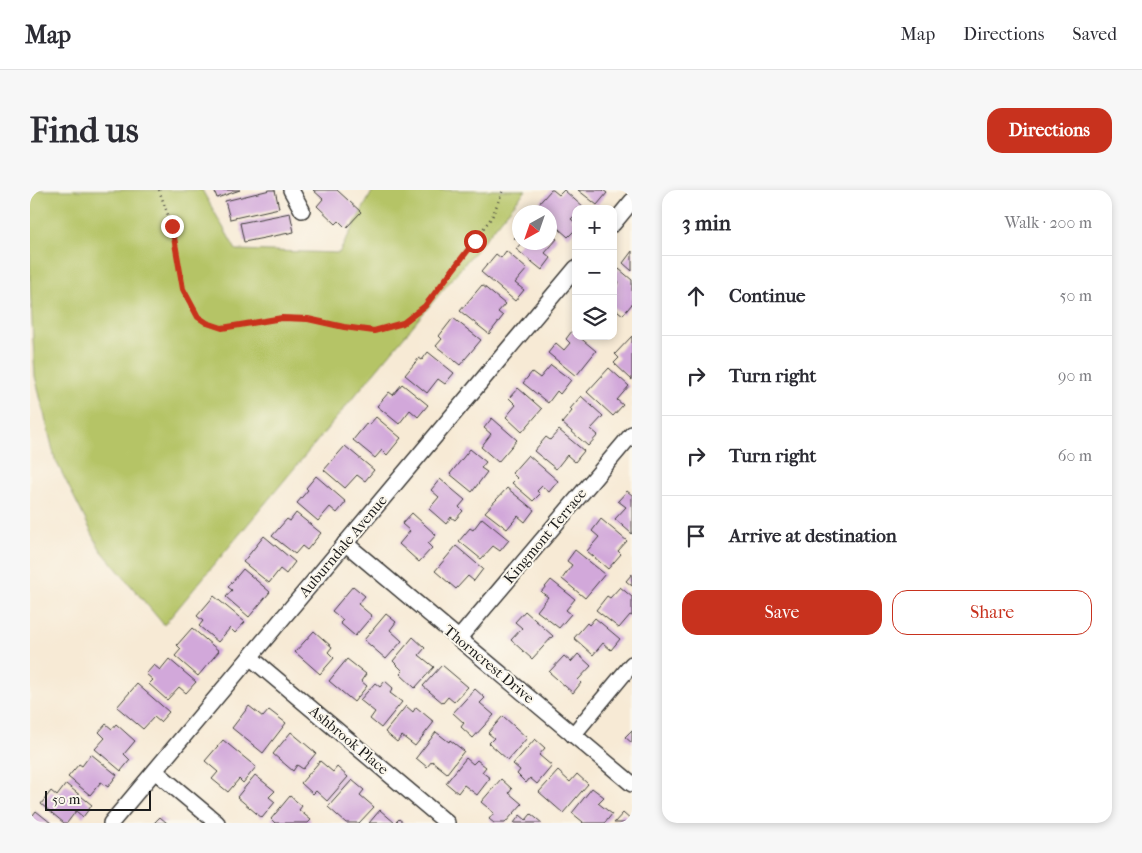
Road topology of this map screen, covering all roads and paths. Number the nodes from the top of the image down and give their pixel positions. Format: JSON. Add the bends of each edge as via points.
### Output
{"nodes":[{"id":1,"x":159,"y":190,"type":"edge"},
{"id":2,"x":291,"y":190,"type":"edge"},
{"id":3,"x":503,"y":190,"type":"edge"},
{"id":4,"x":632,"y":201,"type":"edge"},
{"id":5,"x":302,"y":210,"type":"dead end"},
{"id":6,"x":617,"y":219,"type":"edge"},
{"id":7,"x":572,"y":273,"type":"edge"},
{"id":8,"x":632,"y":434,"type":"edge"},
{"id":9,"x":345,"y":543,"type":"junction"},
{"id":10,"x":459,"y":638,"type":"junction"},
{"id":11,"x":250,"y":657,"type":"junction"},
{"id":12,"x":632,"y":664,"type":"edge"},
{"id":13,"x":573,"y":735,"type":"junction"},
{"id":14,"x":155,"y":770,"type":"junction"},
{"id":15,"x":632,"y":784,"type":"edge"},
{"id":16,"x":111,"y":823,"type":"edge"},
{"id":17,"x":217,"y":823,"type":"edge"},
{"id":18,"x":447,"y":823,"type":"edge"}],
"edges":[{"from":1,"to":3,"type":"path","via":[[172,226],[183,289],[198,317],[207,323],[222,328],[282,318],[308,319],[374,331],[403,323],[425,306],[492,217]]},
{"from":2,"to":5,"type":"street"},
{"from":4,"to":6,"type":"street"},
{"from":7,"to":9,"type":"street","name":"Auburndale Avenue"},
{"from":8,"to":10,"type":"street","name":"Kingmont Terrace"},
{"from":9,"to":10,"type":"street","name":"Thorncrest Drive"},
{"from":9,"to":11,"type":"street","name":"Auburndale Avenue"},
{"from":10,"to":13,"type":"street","name":"Thorncrest Drive"},
{"from":11,"to":14,"type":"street","name":"Auburndale Avenue"},
{"from":11,"to":18,"type":"street","name":"Ashbrook Place"},
{"from":12,"to":13,"type":"street"},
{"from":13,"to":15,"type":"street","name":"Thorncrest Drive"},
{"from":14,"to":16,"type":"street","name":"Auburndale Avenue"},
{"from":14,"to":17,"type":"street"}]}
